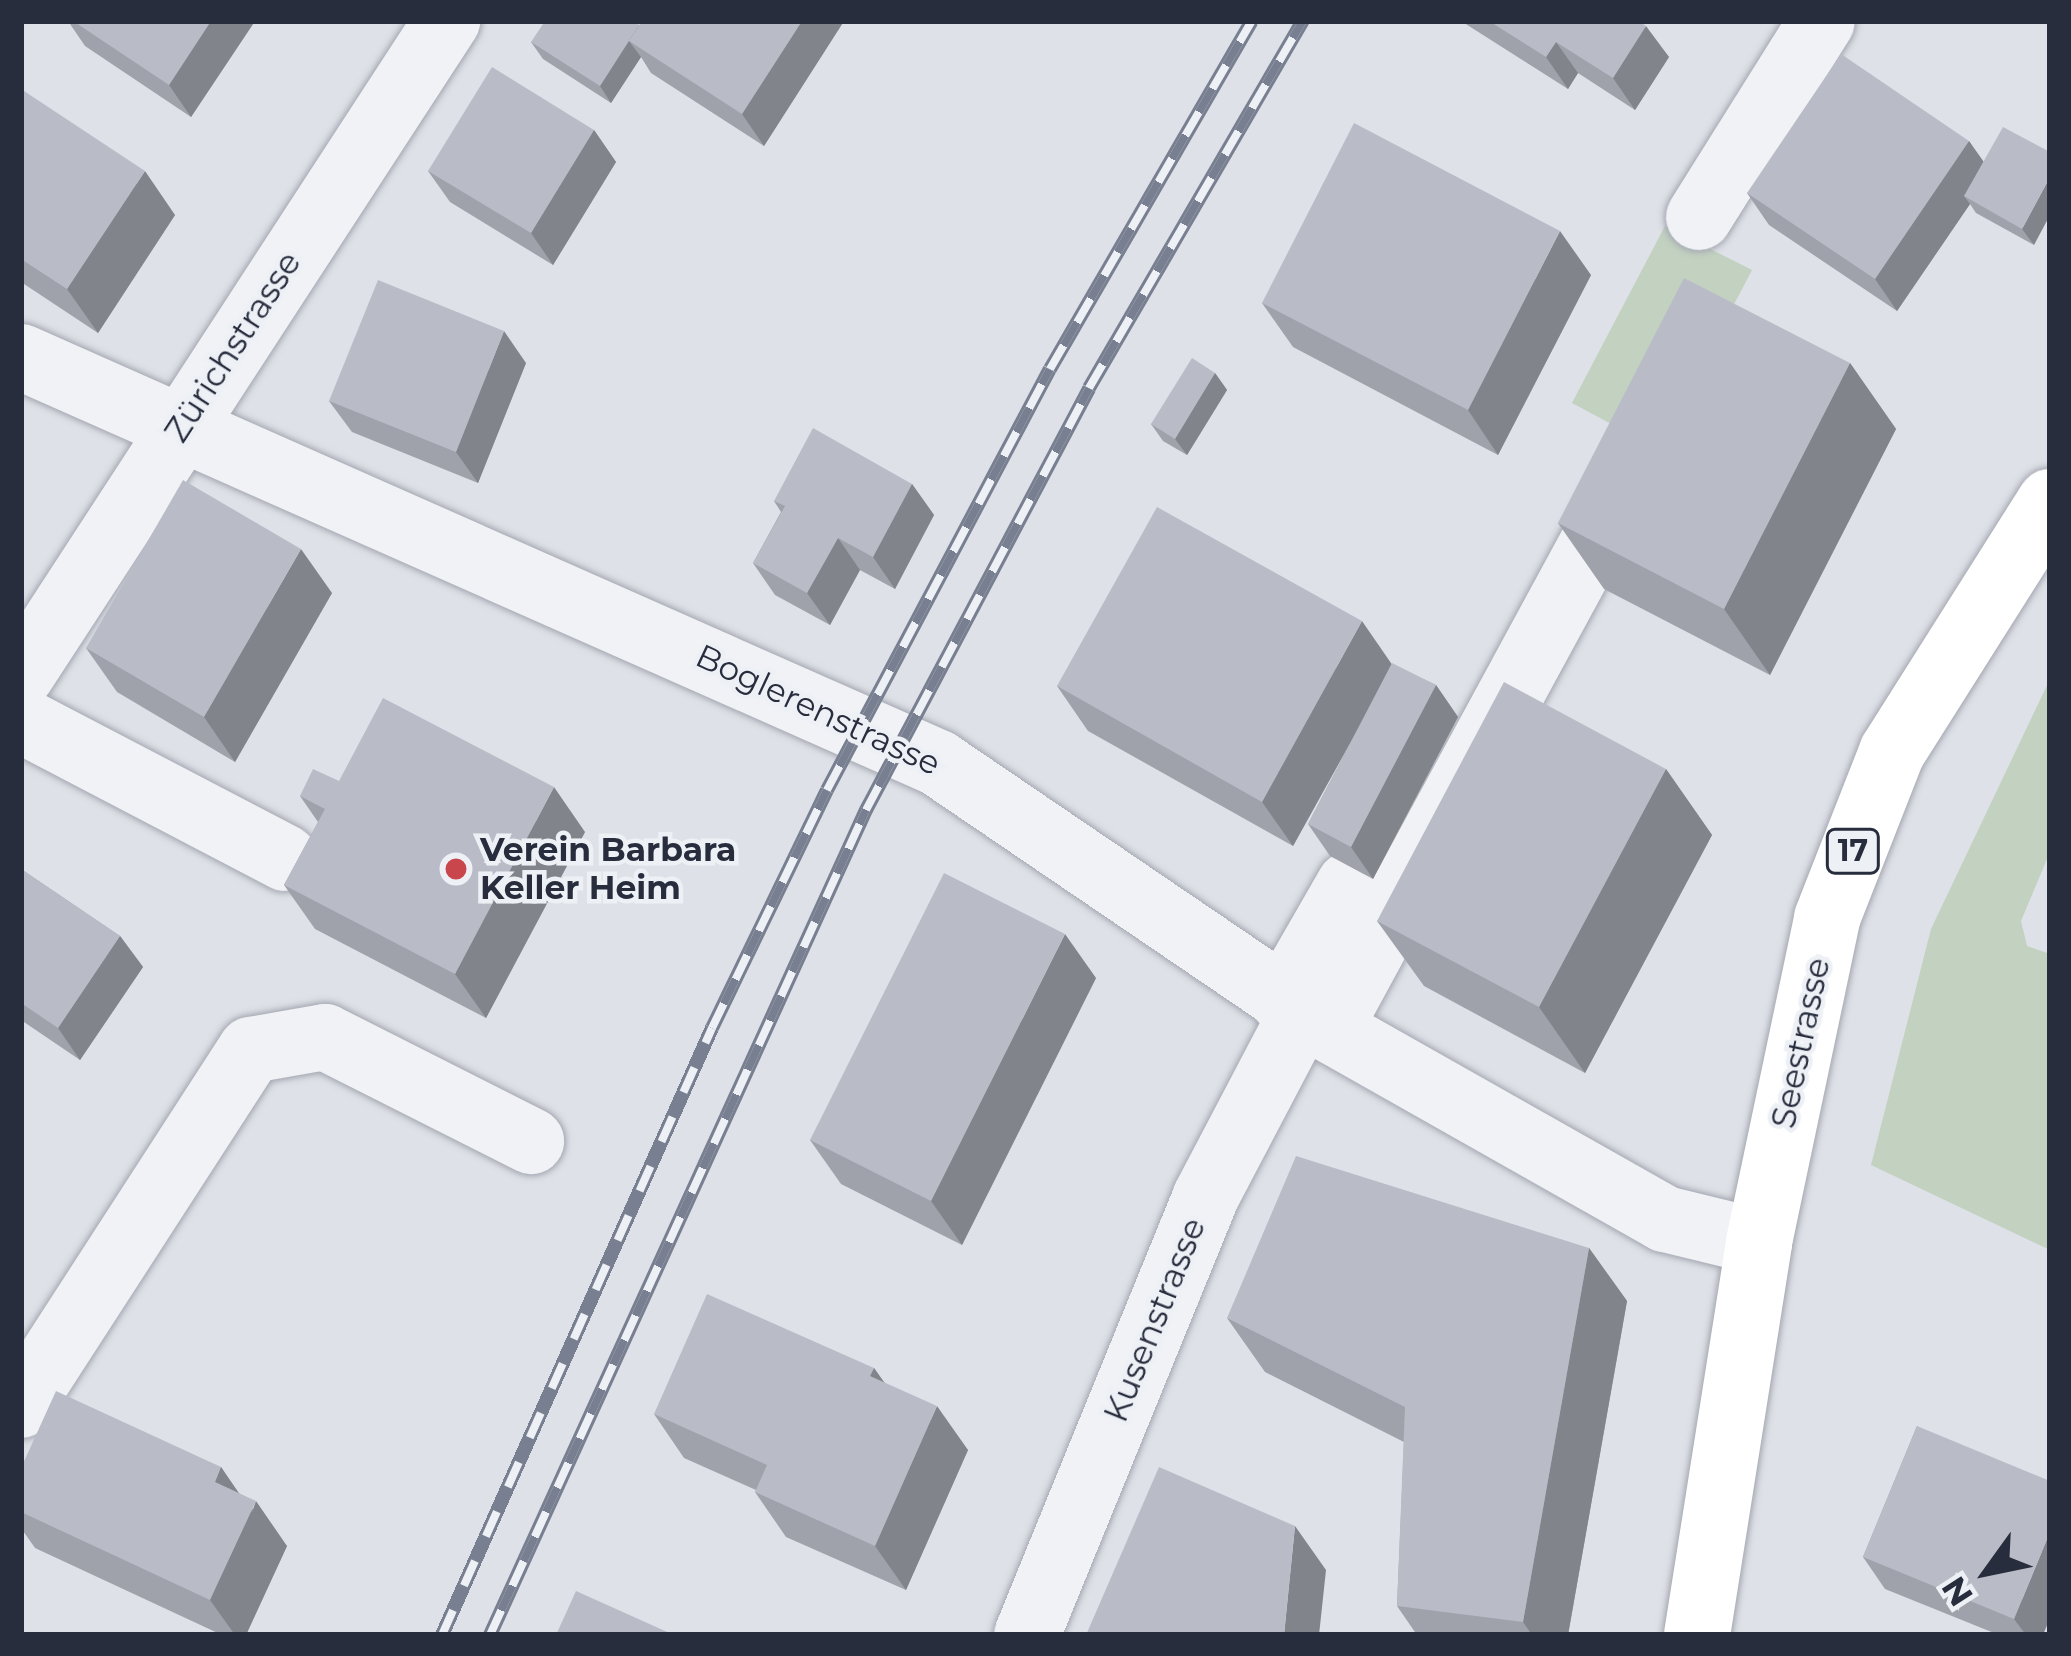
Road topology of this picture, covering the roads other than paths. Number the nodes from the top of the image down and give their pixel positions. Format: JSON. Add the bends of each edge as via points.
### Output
{"nodes":[{"id":1,"x":447,"y":21,"type":"edge"},
{"id":2,"x":1822,"y":21,"type":"edge"},
{"id":3,"x":1699,"y":217,"type":"dead end"},
{"id":4,"x":21,"y":357,"type":"edge"},
{"id":5,"x":182,"y":424,"type":"junction"},
{"id":6,"x":1634,"y":466,"type":"edge"},
{"id":7,"x":2050,"y":502,"type":"edge"},
{"id":8,"x":21,"y":675,"type":"edge"},
{"id":9,"x":21,"y":720,"type":"edge"},
{"id":10,"x":285,"y":858,"type":"dead end"},
{"id":11,"x":1349,"y":885,"type":"edge"},
{"id":12,"x":1304,"y":1014,"type":"junction"},
{"id":13,"x":531,"y":1141,"type":"dead end"},
{"id":14,"x":1760,"y":1242,"type":"junction"},
{"id":15,"x":21,"y":1405,"type":"edge"},
{"id":16,"x":1027,"y":1635,"type":"edge"},
{"id":17,"x":1697,"y":1635,"type":"edge"}],
"edges":[{"from":1,"to":5,"type":"street","name":"Zürichstrasse"},
{"from":2,"to":3,"type":"street"},
{"from":4,"to":5,"type":"street","name":"Boglerenstrasse"},
{"from":5,"to":8,"type":"street","name":"Zürichstrasse"},
{"from":5,"to":12,"type":"street","name":"Boglerenstrasse","via":[[938,764]]},
{"from":6,"to":12,"type":"street"},
{"from":7,"to":14,"type":"main road","name":"Seestrasse","number":"17","via":[[1892,752],[1827,918]]},
{"from":9,"to":10,"type":"street"},
{"from":11,"to":12,"type":"street"},
{"from":12,"to":14,"type":"street","name":"Boglerenstrasse","via":[[1665,1219]]},
{"from":12,"to":16,"type":"street","name":"Kusenstrasse","via":[[1205,1198]]},
{"from":13,"to":15,"type":"street","via":[[325,1037],[251,1050]]},
{"from":14,"to":17,"type":"main road","name":"Seestrasse","number":"17"}]}
